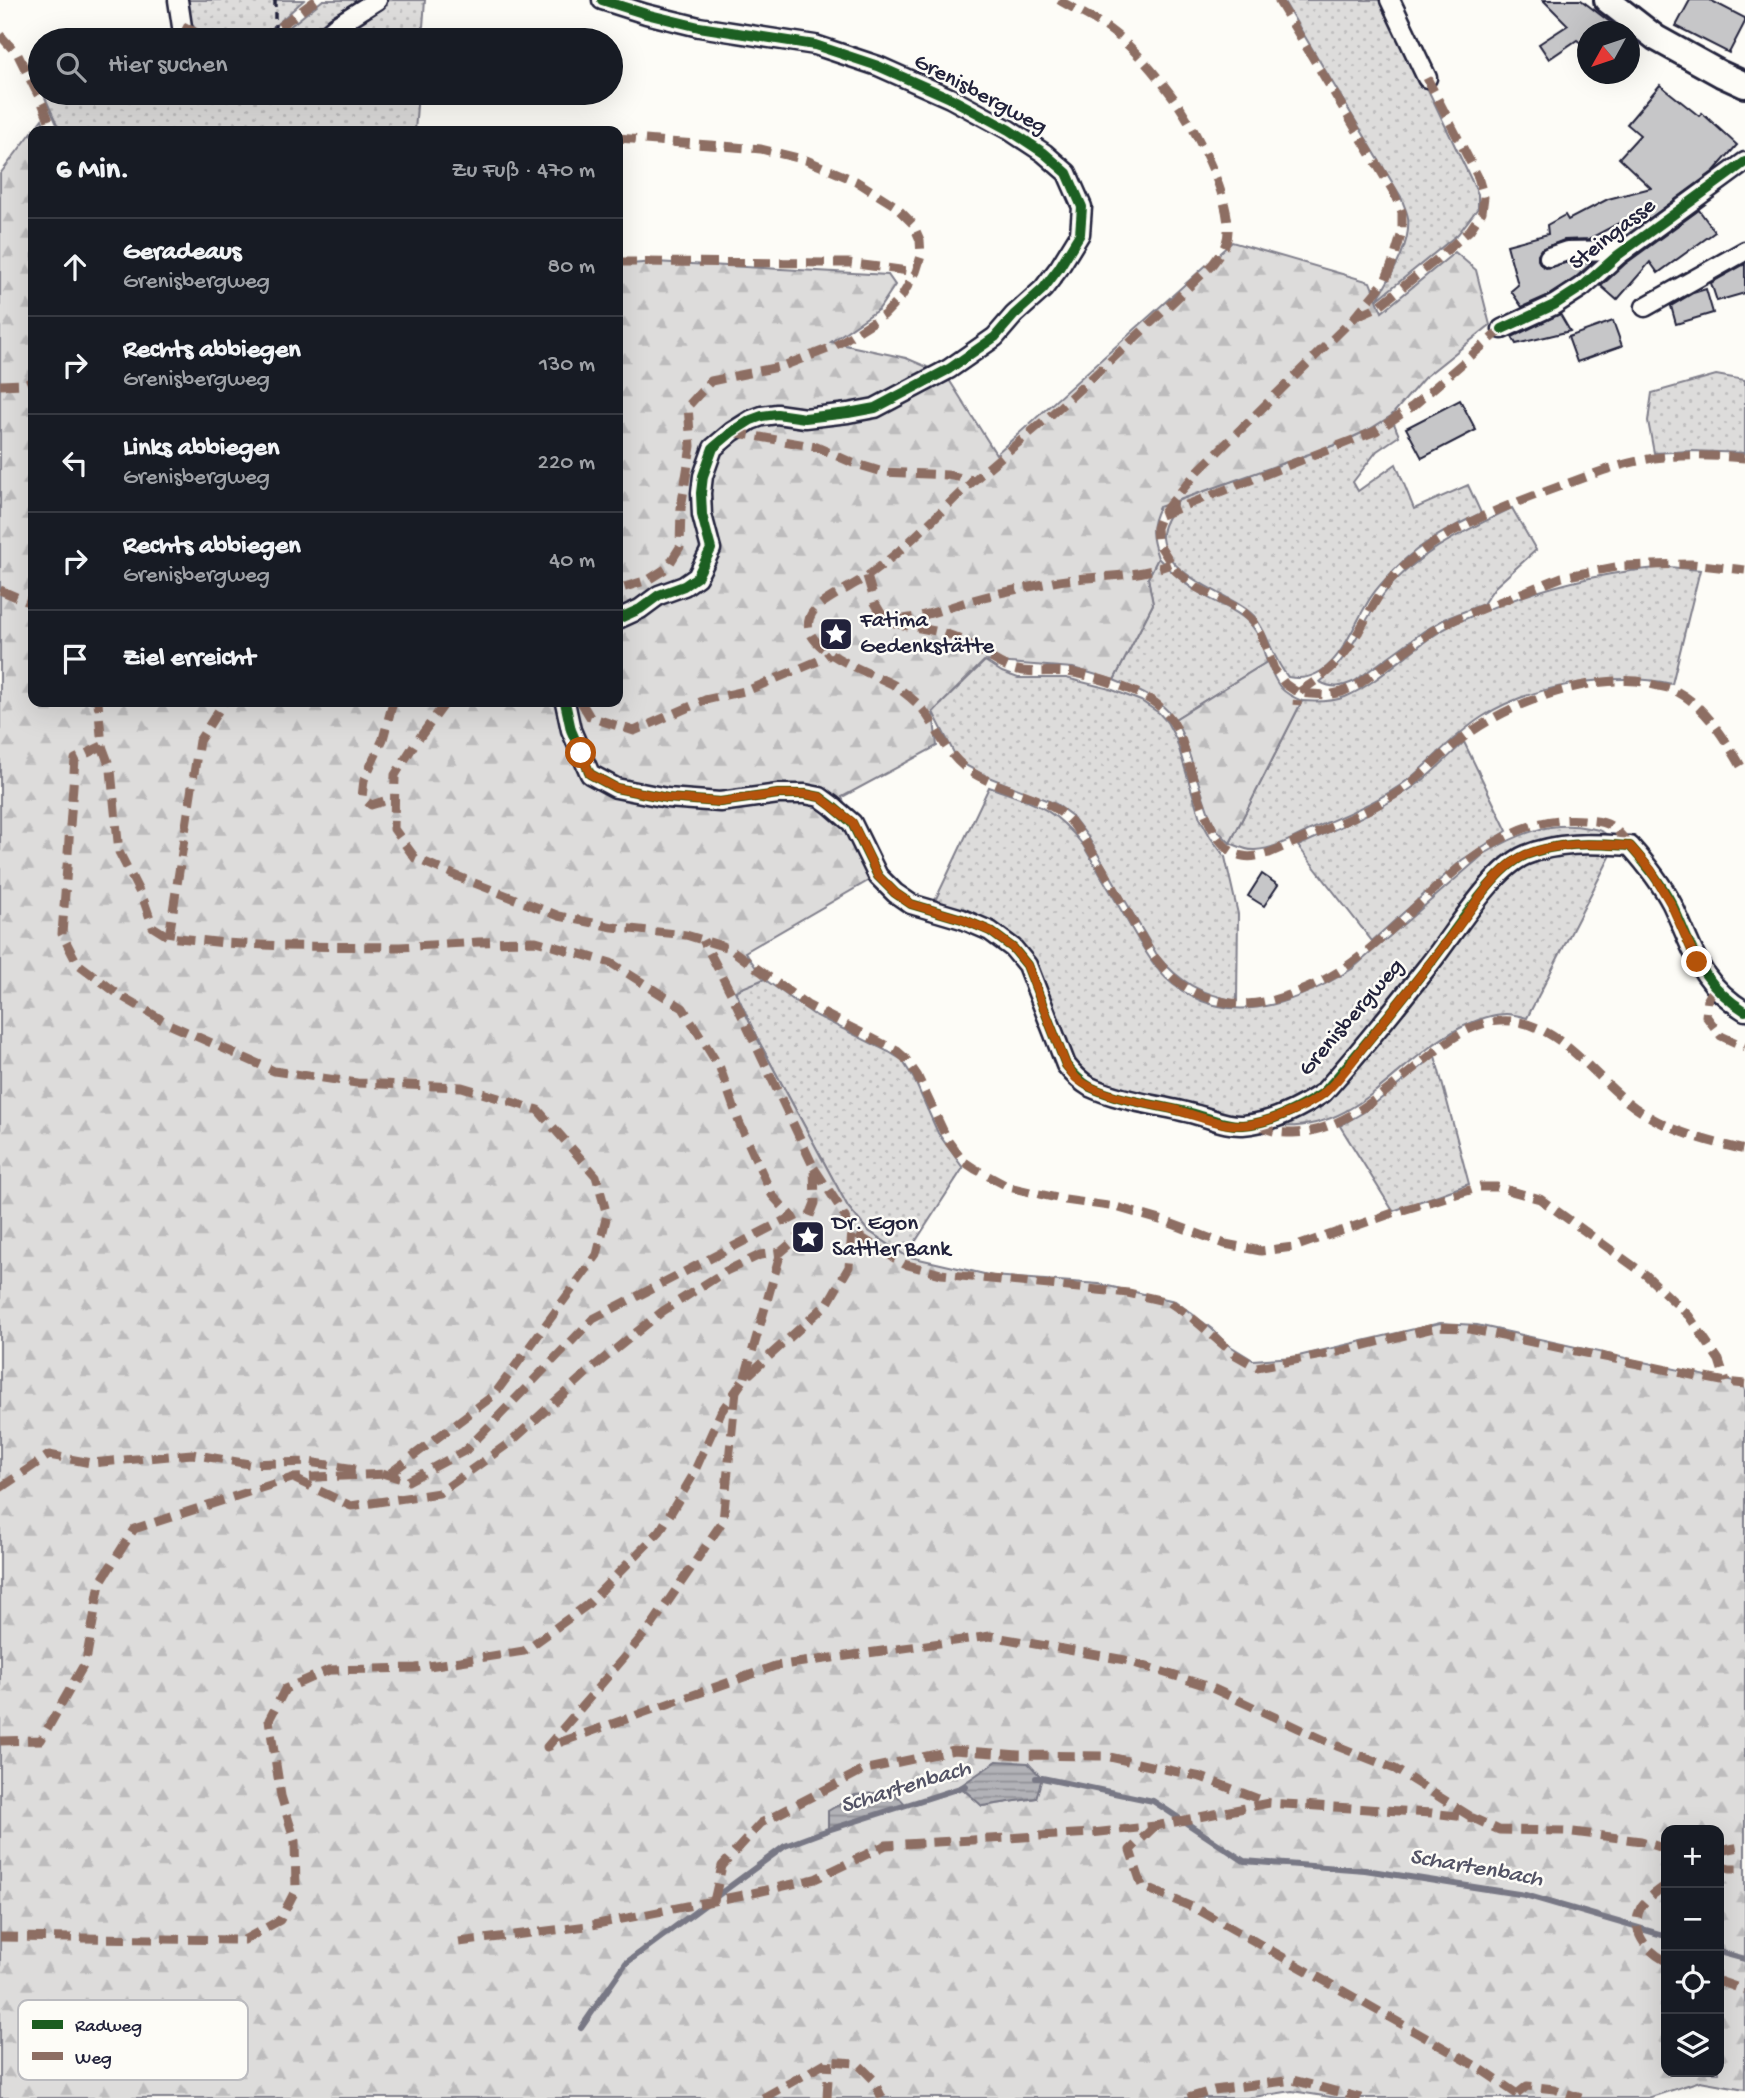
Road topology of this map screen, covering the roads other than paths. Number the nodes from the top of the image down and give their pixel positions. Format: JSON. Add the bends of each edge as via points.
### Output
{"nodes":[{"id":1,"x":178,"y":0,"type":"edge"},
{"id":2,"x":377,"y":0,"type":"edge"},
{"id":3,"x":602,"y":0,"type":"edge"},
{"id":4,"x":1390,"y":0,"type":"edge"},
{"id":5,"x":1607,"y":0,"type":"edge"},
{"id":6,"x":182,"y":28,"type":"edge"},
{"id":7,"x":334,"y":28,"type":"edge"},
{"id":8,"x":1427,"y":78,"type":"dead end"},
{"id":9,"x":1745,"y":85,"type":"edge"},
{"id":10,"x":1745,"y":164,"type":"edge"},
{"id":11,"x":1625,"y":250,"type":"junction"},
{"id":12,"x":1745,"y":251,"type":"edge"},
{"id":13,"x":1549,"y":257,"type":"dead end"},
{"id":14,"x":1645,"y":307,"type":"dead end"},
{"id":15,"x":1502,"y":330,"type":"dead end"},
{"id":16,"x":623,"y":617,"type":"edge"},
{"id":17,"x":566,"y":707,"type":"edge"},
{"id":18,"x":1745,"y":1011,"type":"edge"}],
"edges":[{"from":1,"to":6,"type":"street"},
{"from":2,"to":7,"type":"street"},
{"from":3,"to":16,"type":"street","name":"Grenisbergweg","via":[[699,27],[815,45],[878,66],[950,98],[1044,153],[1067,173],[1082,207],[1080,234],[1043,289],[995,337],[948,369],[875,408],[805,418],[762,416],[713,448],[701,493],[711,549],[697,577]]},
{"from":4,"to":8,"type":"street"},
{"from":5,"to":9,"type":"street","via":[[1656,38]]},
{"from":10,"to":11,"type":"street","name":"Steingasse"},
{"from":11,"to":13,"type":"street","via":[[1567,251]]},
{"from":11,"to":15,"type":"street","name":"Steingasse","via":[[1582,287]]},
{"from":12,"to":14,"type":"street"},
{"from":17,"to":18,"type":"street","name":"Grenisbergweg","via":[[590,774],[616,788],[720,802],[778,794],[820,797],[852,822],[878,876],[895,893],[911,904],[990,931],[1013,948],[1027,965],[1066,1065],[1076,1078],[1148,1104],[1240,1126],[1302,1107],[1323,1093],[1502,872],[1522,856],[1574,843],[1630,846],[1671,904],[1697,962],[1724,996]]}]}
